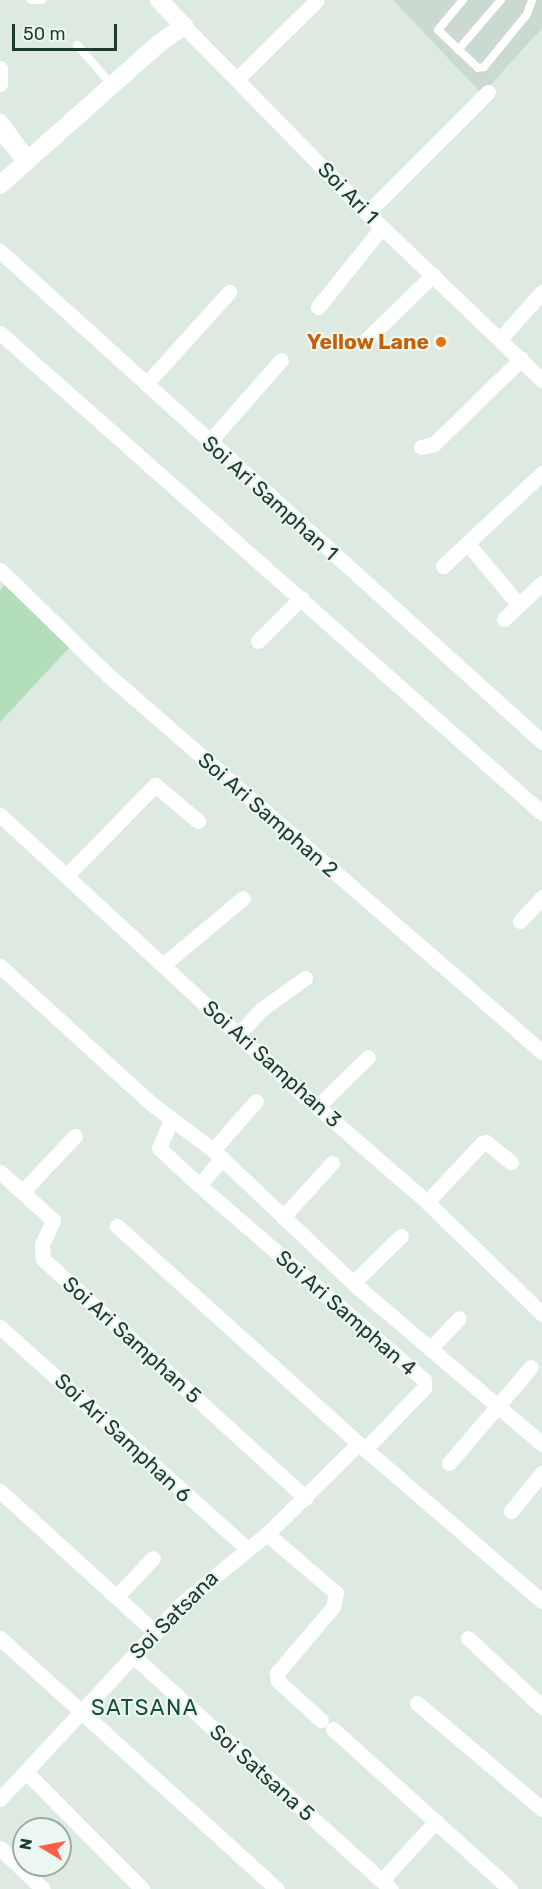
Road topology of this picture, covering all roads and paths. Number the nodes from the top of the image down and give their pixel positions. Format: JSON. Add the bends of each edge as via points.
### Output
{"nodes":[{"id":1,"x":32,"y":0,"type":"edge"},
{"id":2,"x":42,"y":0,"type":"edge"},
{"id":3,"x":159,"y":0,"type":"edge"},
{"id":4,"x":317,"y":0,"type":"edge"},
{"id":5,"x":462,"y":0,"type":"edge"},
{"id":6,"x":501,"y":0,"type":"edge"},
{"id":7,"x":532,"y":0,"type":"edge"},
{"id":8,"x":184,"y":26,"type":"junction"},
{"id":9,"x":77,"y":45,"type":"dead end"},
{"id":10,"x":458,"y":50,"type":"junction"},
{"id":11,"x":0,"y":68,"type":"edge"},
{"id":12,"x":237,"y":79,"type":"junction"},
{"id":13,"x":0,"y":84,"type":"edge"},
{"id":14,"x":112,"y":85,"type":"junction"},
{"id":15,"x":488,"y":92,"type":"dead end"},
{"id":16,"x":0,"y":122,"type":"edge"},
{"id":17,"x":0,"y":137,"type":"edge"},
{"id":18,"x":26,"y":161,"type":"junction"},
{"id":19,"x":0,"y":185,"type":"edge"},
{"id":20,"x":367,"y":213,"type":"junction"},
{"id":21,"x":382,"y":227,"type":"junction"},
{"id":22,"x":0,"y":251,"type":"edge"},
{"id":23,"x":433,"y":275,"type":"junction"},
{"id":24,"x":229,"y":292,"type":"dead end"},
{"id":25,"x":542,"y":292,"type":"edge"},
{"id":26,"x":318,"y":307,"type":"dead end"},
{"id":27,"x":0,"y":333,"type":"edge"},
{"id":28,"x":500,"y":339,"type":"junction"},
{"id":29,"x":363,"y":343,"type":"dead end"},
{"id":30,"x":520,"y":359,"type":"junction"},
{"id":31,"x":281,"y":360,"type":"dead end"},
{"id":32,"x":542,"y":380,"type":"edge"},
{"id":33,"x":146,"y":384,"type":"junction"},
{"id":34,"x":209,"y":442,"type":"junction"},
{"id":35,"x":421,"y":447,"type":"dead end"},
{"id":36,"x":542,"y":473,"type":"edge"},
{"id":37,"x":468,"y":543,"type":"junction"},
{"id":38,"x":443,"y":566,"type":"dead end"},
{"id":39,"x":0,"y":570,"type":"edge"},
{"id":40,"x":542,"y":583,"type":"edge"},
{"id":41,"x":300,"y":598,"type":"junction"},
{"id":42,"x":519,"y":605,"type":"junction"},
{"id":43,"x":504,"y":619,"type":"dead end"},
{"id":44,"x":258,"y":641,"type":"dead end"},
{"id":45,"x":542,"y":742,"type":"edge"},
{"id":46,"x":542,"y":813,"type":"edge"},
{"id":47,"x":0,"y":815,"type":"edge"},
{"id":48,"x":198,"y":821,"type":"dead end"},
{"id":49,"x":67,"y":875,"type":"junction"},
{"id":50,"x":542,"y":897,"type":"edge"},
{"id":51,"x":243,"y":898,"type":"dead end"},
{"id":52,"x":520,"y":921,"type":"dead end"},
{"id":53,"x":163,"y":965,"type":"junction"},
{"id":54,"x":0,"y":966,"type":"edge"},
{"id":55,"x":305,"y":978,"type":"dead end"},
{"id":56,"x":238,"y":1034,"type":"junction"},
{"id":57,"x":542,"y":1052,"type":"edge"},
{"id":58,"x":368,"y":1057,"type":"dead end"},
{"id":59,"x":256,"y":1101,"type":"dead end"},
{"id":60,"x":317,"y":1107,"type":"junction"},
{"id":61,"x":171,"y":1120,"type":"junction"},
{"id":62,"x":75,"y":1136,"type":"dead end"},
{"id":63,"x":217,"y":1154,"type":"junction"},
{"id":64,"x":511,"y":1162,"type":"dead end"},
{"id":65,"x":332,"y":1163,"type":"dead end"},
{"id":66,"x":0,"y":1172,"type":"edge"},
{"id":67,"x":199,"y":1185,"type":"junction"},
{"id":68,"x":22,"y":1192,"type":"junction"},
{"id":69,"x":427,"y":1202,"type":"junction"},
{"id":70,"x":283,"y":1217,"type":"junction"},
{"id":71,"x":117,"y":1226,"type":"dead end"},
{"id":72,"x":401,"y":1236,"type":"dead end"},
{"id":73,"x":353,"y":1283,"type":"junction"},
{"id":74,"x":542,"y":1314,"type":"edge"},
{"id":75,"x":459,"y":1318,"type":"dead end"},
{"id":76,"x":0,"y":1327,"type":"edge"},
{"id":77,"x":430,"y":1349,"type":"junction"},
{"id":78,"x":531,"y":1367,"type":"dead end"},
{"id":79,"x":496,"y":1405,"type":"junction"},
{"id":80,"x":542,"y":1444,"type":"edge"},
{"id":81,"x":362,"y":1446,"type":"junction"},
{"id":82,"x":449,"y":1463,"type":"dead end"},
{"id":83,"x":542,"y":1473,"type":"edge"},
{"id":84,"x":0,"y":1491,"type":"edge"},
{"id":85,"x":306,"y":1498,"type":"junction"},
{"id":86,"x":511,"y":1511,"type":"dead end"},
{"id":87,"x":267,"y":1534,"type":"junction"},
{"id":88,"x":246,"y":1549,"type":"junction"},
{"id":89,"x":153,"y":1558,"type":"dead end"},
{"id":90,"x":117,"y":1596,"type":"junction"},
{"id":91,"x":541,"y":1598,"type":"edge"},
{"id":92,"x":154,"y":1632,"type":"junction"},
{"id":93,"x":0,"y":1638,"type":"edge"},
{"id":94,"x":468,"y":1638,"type":"dead end"},
{"id":95,"x":133,"y":1656,"type":"junction"},
{"id":96,"x":417,"y":1703,"type":"dead end"},
{"id":97,"x":542,"y":1707,"type":"edge"},
{"id":98,"x":82,"y":1713,"type":"junction"},
{"id":99,"x":26,"y":1772,"type":"junction"},
{"id":100,"x":0,"y":1798,"type":"edge"},
{"id":101,"x":542,"y":1809,"type":"edge"},
{"id":102,"x":436,"y":1821,"type":"junction"},
{"id":103,"x":0,"y":1848,"type":"edge"},
{"id":104,"x":386,"y":1885,"type":"edge"},
{"id":105,"x":43,"y":1889,"type":"edge"},
{"id":106,"x":142,"y":1889,"type":"edge"},
{"id":107,"x":277,"y":1889,"type":"edge"},
{"id":108,"x":510,"y":1889,"type":"edge"}],
"edges":[{"from":1,"to":2,"type":"lane"},
{"from":3,"to":8,"type":"street","name":"Soi Ari 1"},
{"from":4,"to":12,"type":"street"},
{"from":5,"to":10,"type":"lane","via":[[438,30]]},
{"from":6,"to":10,"type":"lane"},
{"from":7,"to":10,"type":"lane","via":[[527,14],[484,67],[473,65]]},
{"from":8,"to":12,"type":"street","name":"Soi Ari 1"},
{"from":8,"to":14,"type":"street"},
{"from":9,"to":14,"type":"lane"},
{"from":11,"to":13,"type":"street"},
{"from":12,"to":20,"type":"street","name":"Soi Ari 1"},
{"from":14,"to":18,"type":"street"},
{"from":15,"to":20,"type":"street"},
{"from":16,"to":18,"type":"street"},
{"from":17,"to":18,"type":"lane"},
{"from":18,"to":19,"type":"street"},
{"from":20,"to":21,"type":"street","name":"Soi Ari 1"},
{"from":21,"to":23,"type":"street","name":"Soi Ari 1"},
{"from":21,"to":26,"type":"street"},
{"from":22,"to":33,"type":"street","name":"Soi Ari Samphan 1"},
{"from":23,"to":28,"type":"street","name":"Soi Ari 1"},
{"from":23,"to":29,"type":"street"},
{"from":24,"to":33,"type":"street"},
{"from":25,"to":28,"type":"street"},
{"from":27,"to":41,"type":"street"},
{"from":28,"to":30,"type":"street","name":"Soi Ari 1"},
{"from":30,"to":32,"type":"street","name":"Soi Ari 1"},
{"from":30,"to":35,"type":"street","via":[[434,444]]},
{"from":31,"to":34,"type":"street"},
{"from":33,"to":34,"type":"street","name":"Soi Ari Samphan 1"},
{"from":34,"to":45,"type":"street","name":"Soi Ari Samphan 1"},
{"from":36,"to":37,"type":"street"},
{"from":37,"to":38,"type":"street"},
{"from":37,"to":42,"type":"street"},
{"from":39,"to":57,"type":"street","name":"Soi Ari Samphan 2","via":[[108,675]]},
{"from":40,"to":42,"type":"street"},
{"from":41,"to":44,"type":"street"},
{"from":41,"to":46,"type":"street"},
{"from":42,"to":43,"type":"street"},
{"from":47,"to":49,"type":"street","name":"Soi Ari Samphan 3"},
{"from":48,"to":49,"type":"street","via":[[155,785]]},
{"from":49,"to":53,"type":"street","name":"Soi Ari Samphan 3"},
{"from":50,"to":52,"type":"street"},
{"from":51,"to":53,"type":"street"},
{"from":53,"to":56,"type":"street","name":"Soi Ari Samphan 3"},
{"from":54,"to":61,"type":"street"},
{"from":55,"to":56,"type":"street","via":[[262,1009]]},
{"from":56,"to":60,"type":"street","name":"Soi Ari Samphan 3"},
{"from":58,"to":60,"type":"street"},
{"from":59,"to":63,"type":"street"},
{"from":60,"to":69,"type":"street","name":"Soi Ari Samphan 3"},
{"from":61,"to":63,"type":"street"},
{"from":61,"to":67,"type":"street","name":"Soi Ari Samphan 4","via":[[159,1148]]},
{"from":62,"to":68,"type":"street"},
{"from":63,"to":67,"type":"street"},
{"from":63,"to":70,"type":"street"},
{"from":64,"to":69,"type":"street","via":[[486,1142],[482,1143]]},
{"from":65,"to":70,"type":"street"},
{"from":66,"to":68,"type":"street","name":"Soi Ari Samphan 5"},
{"from":67,"to":81,"type":"street","name":"Soi Ari Samphan 4","via":[[424,1380],[424,1388]]},
{"from":68,"to":85,"type":"street","name":"Soi Ari Samphan 5","via":[[53,1220],[42,1245],[43,1259]]},
{"from":69,"to":74,"type":"street","name":"Soi Ari Samphan 3"},
{"from":70,"to":73,"type":"street"},
{"from":71,"to":81,"type":"street"},
{"from":72,"to":73,"type":"street"},
{"from":73,"to":77,"type":"street"},
{"from":75,"to":77,"type":"street"},
{"from":76,"to":88,"type":"street","name":"Soi Ari Samphan 6"},
{"from":77,"to":79,"type":"street"},
{"from":78,"to":79,"type":"street"},
{"from":79,"to":80,"type":"street"},
{"from":79,"to":82,"type":"street"},
{"from":81,"to":85,"type":"street","name":"Soi Satsana"},
{"from":81,"to":91,"type":"street"},
{"from":83,"to":86,"type":"street"},
{"from":84,"to":90,"type":"street"},
{"from":85,"to":87,"type":"street","name":"Soi Satsana"},
{"from":87,"to":88,"type":"street","name":"Soi Satsana"},
{"from":87,"to":102,"type":"street","via":[[336,1593],[333,1607],[277,1673],[278,1681]]},
{"from":88,"to":92,"type":"street","name":"Soi Satsana"},
{"from":89,"to":90,"type":"street"},
{"from":90,"to":92,"type":"street"},
{"from":92,"to":95,"type":"street","name":"Soi Satsana"},
{"from":93,"to":98,"type":"street"},
{"from":94,"to":97,"type":"street"},
{"from":95,"to":98,"type":"street","name":"Soi Satsana"},
{"from":95,"to":104,"type":"street","name":"Soi Satsana 5"},
{"from":96,"to":101,"type":"street"},
{"from":98,"to":99,"type":"street","name":"Soi Satsana"},
{"from":98,"to":107,"type":"street"},
{"from":99,"to":100,"type":"street","name":"Soi Satsana"},
{"from":99,"to":106,"type":"street"},
{"from":102,"to":104,"type":"street"},
{"from":102,"to":108,"type":"street"},
{"from":103,"to":105,"type":"street"}]}
